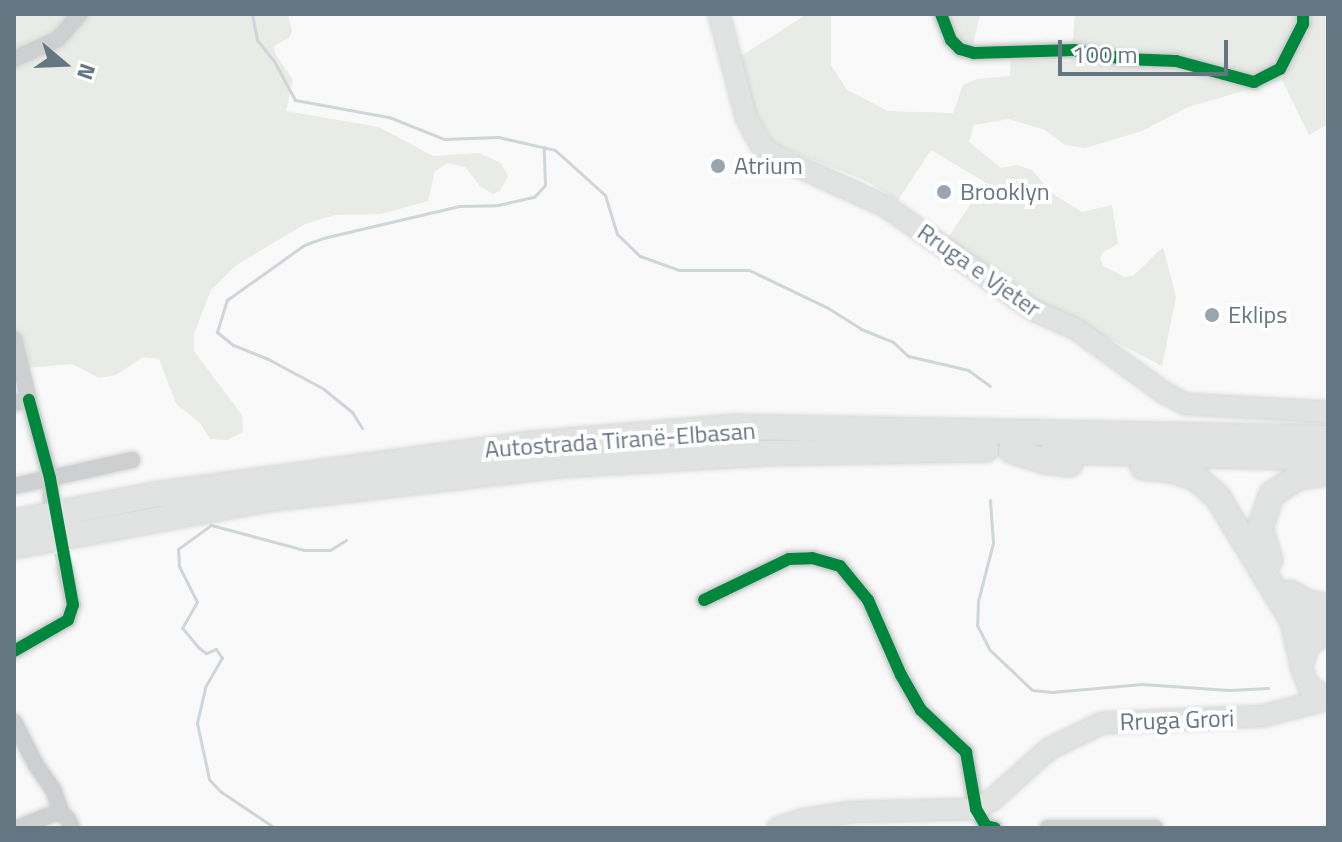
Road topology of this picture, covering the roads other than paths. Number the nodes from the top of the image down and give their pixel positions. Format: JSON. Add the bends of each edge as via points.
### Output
{"nodes":[{"id":1,"x":80,"y":14,"type":"edge"},
{"id":2,"x":719,"y":14,"type":"edge"},
{"id":3,"x":941,"y":14,"type":"edge"},
{"id":4,"x":1303,"y":14,"type":"edge"},
{"id":5,"x":14,"y":59,"type":"edge"},
{"id":6,"x":14,"y":339,"type":"edge"},
{"id":7,"x":21,"y":402,"type":"edge"},
{"id":8,"x":1328,"y":412,"type":"edge"},
{"id":9,"x":1328,"y":438,"type":"edge"},
{"id":10,"x":1011,"y":450,"type":"junction"},
{"id":11,"x":1328,"y":458,"type":"edge"},
{"id":12,"x":132,"y":460,"type":"dead end"},
{"id":13,"x":1328,"y":473,"type":"edge"},
{"id":14,"x":50,"y":478,"type":"junction"},
{"id":15,"x":14,"y":486,"type":"edge"},
{"id":16,"x":52,"y":504,"type":"dead end"},
{"id":17,"x":14,"y":522,"type":"edge"},
{"id":18,"x":14,"y":546,"type":"edge"},
{"id":19,"x":65,"y":568,"type":"tunnel mouth"},
{"id":20,"x":1286,"y":589,"type":"junction"},
{"id":21,"x":704,"y":600,"type":"dead end"},
{"id":22,"x":1328,"y":607,"type":"edge"},
{"id":23,"x":1328,"y":633,"type":"edge"},
{"id":24,"x":14,"y":651,"type":"edge"},
{"id":25,"x":1302,"y":662,"type":"junction"},
{"id":26,"x":1328,"y":698,"type":"edge"},
{"id":27,"x":1270,"y":715,"type":"junction"},
{"id":28,"x":14,"y":722,"type":"edge"},
{"id":29,"x":976,"y":809,"type":"junction"},
{"id":30,"x":62,"y":814,"type":"junction"},
{"id":31,"x":18,"y":828,"type":"edge"},
{"id":32,"x":72,"y":828,"type":"edge"},
{"id":33,"x":778,"y":828,"type":"edge"},
{"id":34,"x":995,"y":828,"type":"edge"},
{"id":35,"x":1048,"y":828,"type":"edge"},
{"id":36,"x":1155,"y":828,"type":"edge"}],
"edges":[{"from":1,"to":5,"type":"street","via":[[58,39]]},
{"from":2,"to":8,"type":"main road","name":"Rruga e Vjeter","via":[[746,117],[773,155],[887,207],[1033,310],[1076,329],[1186,404]]},
{"from":3,"to":4,"type":"street","via":[[951,40],[974,53],[1074,50],[1176,61],[1254,82],[1280,69]]},
{"from":6,"to":7,"type":"street"},
{"from":7,"to":14,"type":"street"},
{"from":9,"to":17,"type":"highway","name":"Autostrada Tiranë-Elbasan","via":[[735,427],[501,448],[160,494]]},
{"from":10,"to":11,"type":"highway","name":"Autostrada Tiranë-Elbasan"},
{"from":10,"to":18,"type":"highway","name":"Autostrada Tiranë-Elbasan","via":[[767,453],[561,465],[267,499]]},
{"from":10,"to":25,"type":"highway","via":[[1058,464],[1172,470],[1207,486],[1293,621]]},
{"from":12,"to":14,"type":"street"},
{"from":13,"to":20,"type":"highway","via":[[1286,483],[1265,508],[1262,542]]},
{"from":14,"to":15,"type":"street"},
{"from":14,"to":16,"type":"street"},
{"from":19,"to":24,"type":"street","via":[[73,605],[68,620]]},
{"from":20,"to":22,"type":"highway","via":[[1301,600]]},
{"from":20,"to":23,"type":"highway","via":[[1308,619]]},
{"from":21,"to":29,"type":"street","via":[[789,559],[812,558],[840,566],[868,600],[921,710],[966,752]]},
{"from":23,"to":25,"type":"main road","via":[[1312,641]]},
{"from":25,"to":26,"type":"main road","via":[[1309,687]]},
{"from":25,"to":27,"type":"main road","via":[[1291,697]]},
{"from":26,"to":27,"type":"main road","name":"Rruga Grori"},
{"from":27,"to":29,"type":"main road","name":"Rruga Grori","via":[[1102,723],[1049,749]]},
{"from":28,"to":30,"type":"street"},
{"from":29,"to":33,"type":"main road","via":[[853,812]]},
{"from":29,"to":34,"type":"street","via":[[986,826]]},
{"from":30,"to":31,"type":"street"},
{"from":30,"to":32,"type":"street"},
{"from":35,"to":36,"type":"street"}]}
